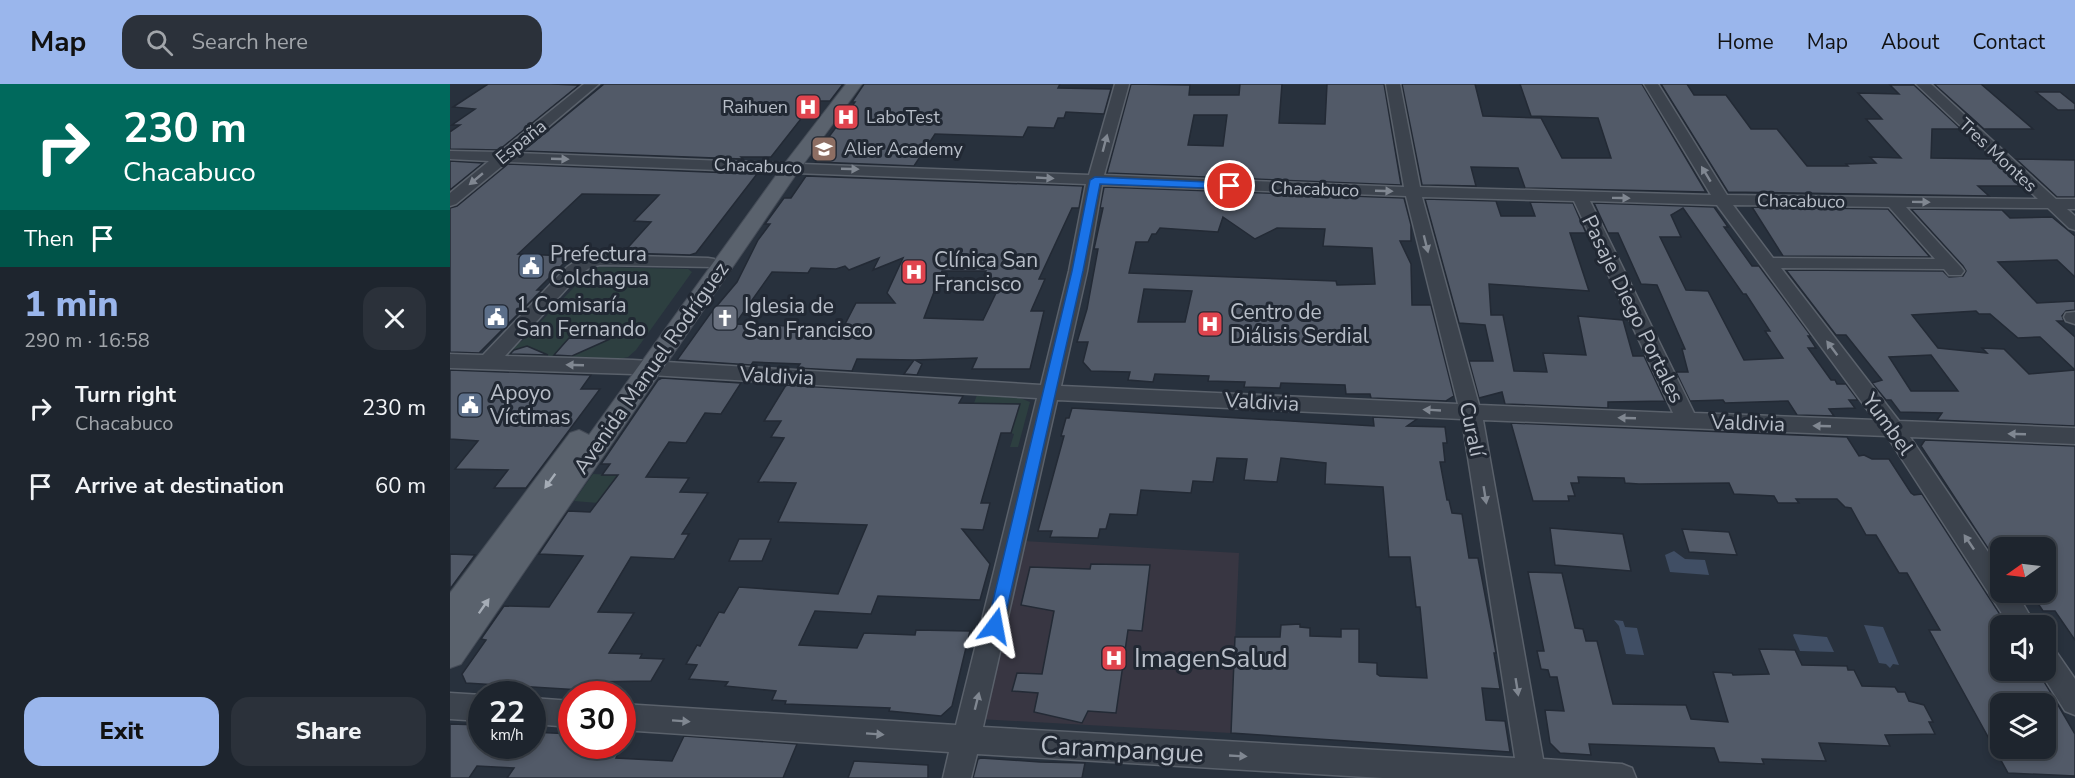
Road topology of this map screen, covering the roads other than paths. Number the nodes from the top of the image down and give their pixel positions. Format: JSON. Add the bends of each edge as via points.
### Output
{"nodes":[{"id":1,"x":592,"y":84,"type":"edge"},
{"id":2,"x":839,"y":84,"type":"edge"},
{"id":3,"x":854,"y":84,"type":"edge"},
{"id":4,"x":1122,"y":84,"type":"edge"},
{"id":5,"x":1393,"y":84,"type":"edge"},
{"id":6,"x":1651,"y":84,"type":"edge"},
{"id":7,"x":1923,"y":84,"type":"edge"},
{"id":8,"x":450,"y":155,"type":"edge"},
{"id":9,"x":502,"y":158,"type":"junction"},
{"id":10,"x":784,"y":167,"type":"junction"},
{"id":11,"x":1095,"y":180,"type":"junction"},
{"id":12,"x":1413,"y":192,"type":"junction"},
{"id":13,"x":1580,"y":197,"type":"junction"},
{"id":14,"x":1722,"y":200,"type":"junction"},
{"id":15,"x":450,"y":201,"type":"edge"},
{"id":16,"x":1893,"y":202,"type":"junction"},
{"id":17,"x":2049,"y":204,"type":"junction"},
{"id":18,"x":2075,"y":204,"type":"edge"},
{"id":19,"x":2075,"y":225,"type":"edge"},
{"id":20,"x":708,"y":263,"type":"junction"},
{"id":21,"x":1768,"y":263,"type":"junction"},
{"id":22,"x":450,"y":361,"type":"edge"},
{"id":23,"x":488,"y":362,"type":"junction"},
{"id":24,"x":642,"y":367,"type":"junction"},
{"id":25,"x":1048,"y":392,"type":"junction"},
{"id":26,"x":1470,"y":411,"type":"junction"},
{"id":27,"x":1687,"y":421,"type":"junction"},
{"id":28,"x":1893,"y":429,"type":"junction"},
{"id":29,"x":2075,"y":436,"type":"edge"},
{"id":30,"x":1990,"y":574,"type":"edge"},
{"id":31,"x":450,"y":617,"type":"edge"},
{"id":32,"x":450,"y":654,"type":"edge"},
{"id":33,"x":2056,"y":673,"type":"edge"},
{"id":34,"x":2075,"y":702,"type":"edge"},
{"id":35,"x":450,"y":706,"type":"edge"},
{"id":36,"x":468,"y":707,"type":"edge"},
{"id":37,"x":636,"y":718,"type":"edge"},
{"id":38,"x":968,"y":740,"type":"junction"},
{"id":39,"x":1531,"y":776,"type":"edge"},
{"id":40,"x":957,"y":778,"type":"edge"},
{"id":41,"x":1622,"y":778,"type":"edge"}],
"edges":[{"from":1,"to":9,"type":"street","name":"España"},
{"from":2,"to":10,"type":"main road","name":"Avenida Manuel Rodríguez"},
{"from":3,"to":10,"type":"main road","name":"Avenida Manuel Rodríguez"},
{"from":11,"to":4,"type":"street","one_way":true},
{"from":5,"to":12,"type":"street","name":"Curalí"},
{"from":14,"to":6,"type":"street","name":"Yumbel","one_way":true},
{"from":7,"to":17,"type":"street","name":"Tres Montes"},
{"from":8,"to":9,"type":"street","name":"Chacabuco"},
{"from":9,"to":10,"type":"street","name":"Chacabuco","one_way":true},
{"from":9,"to":15,"type":"street","name":"España","one_way":true},
{"from":10,"to":11,"type":"street","name":"Chacabuco","one_way":true},
{"from":10,"to":20,"type":"main road","name":"Avenida Manuel Rodríguez"},
{"from":10,"to":24,"type":"main road","name":"Avenida Manuel Rodríguez"},
{"from":11,"to":12,"type":"street","name":"Chacabuco","one_way":true},
{"from":11,"to":25,"type":"street","via":[[1078,271]]},
{"from":12,"to":13,"type":"street","name":"Chacabuco"},
{"from":12,"to":26,"type":"street","name":"Curalí","one_way":true},
{"from":13,"to":14,"type":"street","name":"Chacabuco","one_way":true},
{"from":13,"to":27,"type":"street","name":"Pasaje Diego Portales"},
{"from":14,"to":16,"type":"street","name":"Chacabuco"},
{"from":14,"to":21,"type":"street","name":"Yumbel"},
{"from":16,"to":17,"type":"street","name":"Chacabuco","one_way":true},
{"from":16,"to":21,"type":"street","via":[[1953,269]]},
{"from":17,"to":18,"type":"street","name":"Chacabuco"},
{"from":17,"to":19,"type":"street","name":"Tres Montes"},
{"from":20,"to":23,"type":"street","via":[[585,263]]},
{"from":20,"to":24,"type":"main road","name":"Avenida Manuel Rodríguez"},
{"from":28,"to":21,"type":"street","name":"Yumbel","one_way":true},
{"from":22,"to":23,"type":"street","name":"Valdivia"},
{"from":24,"to":23,"type":"street","name":"Valdivia","one_way":true},
{"from":24,"to":25,"type":"street","name":"Valdivia"},
{"from":24,"to":31,"type":"main road","name":"Avenida Manuel Rodríguez","one_way":true},
{"from":32,"to":24,"type":"main road","name":"Avenida Manuel Rodríguez","one_way":true},
{"from":26,"to":25,"type":"street","name":"Valdivia","one_way":true},
{"from":38,"to":25,"type":"street","one_way":true},
{"from":27,"to":26,"type":"street","name":"Valdivia","one_way":true},
{"from":26,"to":39,"type":"street","name":"Curalí","one_way":true},
{"from":28,"to":27,"type":"street","name":"Valdivia","one_way":true},
{"from":29,"to":28,"type":"street","name":"Valdivia","one_way":true},
{"from":30,"to":28,"type":"street","name":"Yumbel","one_way":true},
{"from":33,"to":34,"type":"street"},
{"from":35,"to":36,"type":"street"},
{"from":37,"to":38,"type":"street","name":"Carampangue","one_way":true},
{"from":38,"to":39,"type":"street","name":"Carampangue","one_way":true},
{"from":38,"to":40,"type":"street"},
{"from":39,"to":41,"type":"street","name":"Carampangue"}]}
